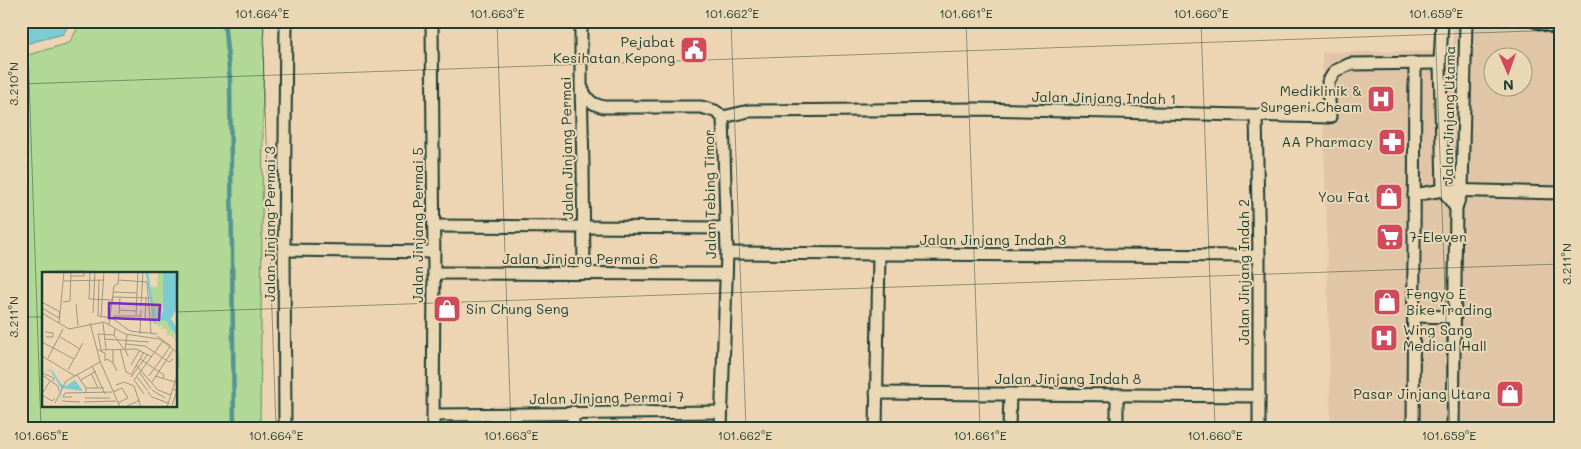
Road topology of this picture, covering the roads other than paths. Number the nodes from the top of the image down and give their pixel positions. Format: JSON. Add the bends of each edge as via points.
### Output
{"nodes":[{"id":1,"x":286,"y":21,"type":"edge"},
{"id":2,"x":432,"y":21,"type":"edge"},
{"id":3,"x":581,"y":21,"type":"edge"},
{"id":4,"x":1442,"y":21,"type":"edge"},
{"id":5,"x":1466,"y":21,"type":"edge"},
{"id":6,"x":1535,"y":21,"type":"edge"},
{"id":7,"x":1560,"y":29,"type":"edge"},
{"id":8,"x":1415,"y":63,"type":"junction"},
{"id":9,"x":1440,"y":63,"type":"junction"},
{"id":10,"x":580,"y":84,"type":"junction"},
{"id":11,"x":1256,"y":116,"type":"junction"},
{"id":12,"x":723,"y":117,"type":"junction"},
{"id":13,"x":1443,"y":190,"type":"junction"},
{"id":14,"x":1462,"y":190,"type":"junction"},
{"id":15,"x":1560,"y":193,"type":"edge"},
{"id":16,"x":1414,"y":195,"type":"junction"},
{"id":17,"x":1456,"y":208,"type":"junction"},
{"id":18,"x":434,"y":226,"type":"junction"},
{"id":19,"x":583,"y":227,"type":"junction"},
{"id":20,"x":726,"y":228,"type":"junction"},
{"id":21,"x":284,"y":250,"type":"junction"},
{"id":22,"x":434,"y":252,"type":"junction"},
{"id":23,"x":726,"y":253,"type":"junction"},
{"id":24,"x":879,"y":254,"type":"junction"},
{"id":25,"x":1259,"y":256,"type":"junction"},
{"id":26,"x":434,"y":273,"type":"junction"},
{"id":27,"x":584,"y":273,"type":"junction"},
{"id":28,"x":726,"y":274,"type":"junction"},
{"id":29,"x":1414,"y":316,"type":"junction"},
{"id":30,"x":1455,"y":317,"type":"junction"},
{"id":31,"x":876,"y":393,"type":"junction"},
{"id":32,"x":1010,"y":394,"type":"junction"},
{"id":33,"x":1117,"y":395,"type":"junction"},
{"id":34,"x":1259,"y":396,"type":"junction"},
{"id":35,"x":573,"y":412,"type":"junction"},
{"id":36,"x":721,"y":412,"type":"junction"},
{"id":37,"x":433,"y":415,"type":"junction"},
{"id":38,"x":285,"y":428,"type":"edge"},
{"id":39,"x":433,"y":428,"type":"edge"},
{"id":40,"x":573,"y":428,"type":"edge"},
{"id":41,"x":721,"y":428,"type":"edge"},
{"id":42,"x":876,"y":428,"type":"edge"},
{"id":43,"x":1009,"y":428,"type":"edge"},
{"id":44,"x":1117,"y":428,"type":"edge"},
{"id":45,"x":1259,"y":428,"type":"edge"},
{"id":46,"x":1413,"y":428,"type":"edge"},
{"id":47,"x":1453,"y":428,"type":"edge"}],
"edges":[{"from":1,"to":21,"type":"street","name":"Jalan Jinjang Permai 3"},
{"from":2,"to":18,"type":"street","name":"Jalan Jinjang Permai 5"},
{"from":3,"to":10,"type":"street","name":"Jalan Jinjang Permai"},
{"from":4,"to":9,"type":"street","name":"Jalan Jinjang Utama"},
{"from":5,"to":14,"type":"street","name":"Jalan Jinjang Utama"},
{"from":6,"to":7,"type":"street"},
{"from":8,"to":9,"type":"street","name":"Jalan Jinjang Indah 1"},
{"from":8,"to":11,"type":"street","name":"Jalan Jinjang Indah 1","via":[[1350,64],[1335,71],[1328,82],[1330,117]]},
{"from":8,"to":16,"type":"street"},
{"from":9,"to":13,"type":"street","name":"Jalan Jinjang Utama"},
{"from":10,"to":12,"type":"street","name":"Jalan Tebing Timor","via":[[586,98],[598,106],[700,107]]},
{"from":10,"to":19,"type":"street","name":"Jalan Jinjang Permai"},
{"from":11,"to":12,"type":"street","name":"Jalan Jinjang Indah 1","via":[[975,109],[749,111]]},
{"from":11,"to":25,"type":"street","name":"Jalan Jinjang Indah 2"},
{"from":12,"to":20,"type":"street","name":"Jalan Tebing Timor"},
{"from":13,"to":14,"type":"street"},
{"from":13,"to":16,"type":"street"},
{"from":13,"to":17,"type":"street","name":"Jalan Jinjang Utama"},
{"from":14,"to":15,"type":"street"},
{"from":14,"to":17,"type":"street","name":"Jalan Jinjang Utama"},
{"from":16,"to":29,"type":"street"},
{"from":17,"to":30,"type":"street","name":"Jalan Jinjang Utama"},
{"from":18,"to":19,"type":"street"},
{"from":18,"to":22,"type":"street","name":"Jalan Jinjang Permai 5"},
{"from":19,"to":20,"type":"street"},
{"from":19,"to":27,"type":"street","name":"Jalan Jinjang Permai"},
{"from":20,"to":23,"type":"street","name":"Jalan Tebing Timor"},
{"from":21,"to":22,"type":"street"},
{"from":21,"to":38,"type":"street","name":"Jalan Jinjang Permai 3"},
{"from":22,"to":26,"type":"street","name":"Jalan Jinjang Permai 5"},
{"from":23,"to":24,"type":"street","name":"Jalan Jinjang Indah 3"},
{"from":23,"to":28,"type":"street","name":"Jalan Tebing Timor"},
{"from":24,"to":25,"type":"street","name":"Jalan Jinjang Indah 3"},
{"from":24,"to":31,"type":"street"},
{"from":25,"to":34,"type":"street","name":"Jalan Jinjang Indah 2"},
{"from":26,"to":27,"type":"street","name":"Jalan Jinjang Permai 6"},
{"from":26,"to":37,"type":"street","name":"Jalan Jinjang Permai 5"},
{"from":27,"to":28,"type":"street","name":"Jalan Jinjang Permai 6"},
{"from":28,"to":36,"type":"street","name":"Jalan Tebing Timor"},
{"from":29,"to":30,"type":"street"},
{"from":29,"to":46,"type":"street"},
{"from":30,"to":47,"type":"street","name":"Jalan Jinjang Utama"},
{"from":31,"to":32,"type":"street","name":"Jalan Jinjang Indah 8"},
{"from":31,"to":42,"type":"street"},
{"from":32,"to":33,"type":"street","name":"Jalan Jinjang Indah 8"},
{"from":32,"to":43,"type":"street"},
{"from":33,"to":34,"type":"street","name":"Jalan Jinjang Indah 8"},
{"from":33,"to":44,"type":"street"},
{"from":34,"to":45,"type":"street","name":"Jalan Jinjang Indah 2"},
{"from":35,"to":36,"type":"street","name":"Jalan Jinjang Permai 7"},
{"from":35,"to":37,"type":"street","name":"Jalan Jinjang Permai 7"},
{"from":35,"to":40,"type":"street"},
{"from":36,"to":41,"type":"street","name":"Jalan Tebing Timor"},
{"from":37,"to":39,"type":"street","name":"Jalan Jinjang Permai 5"}]}
